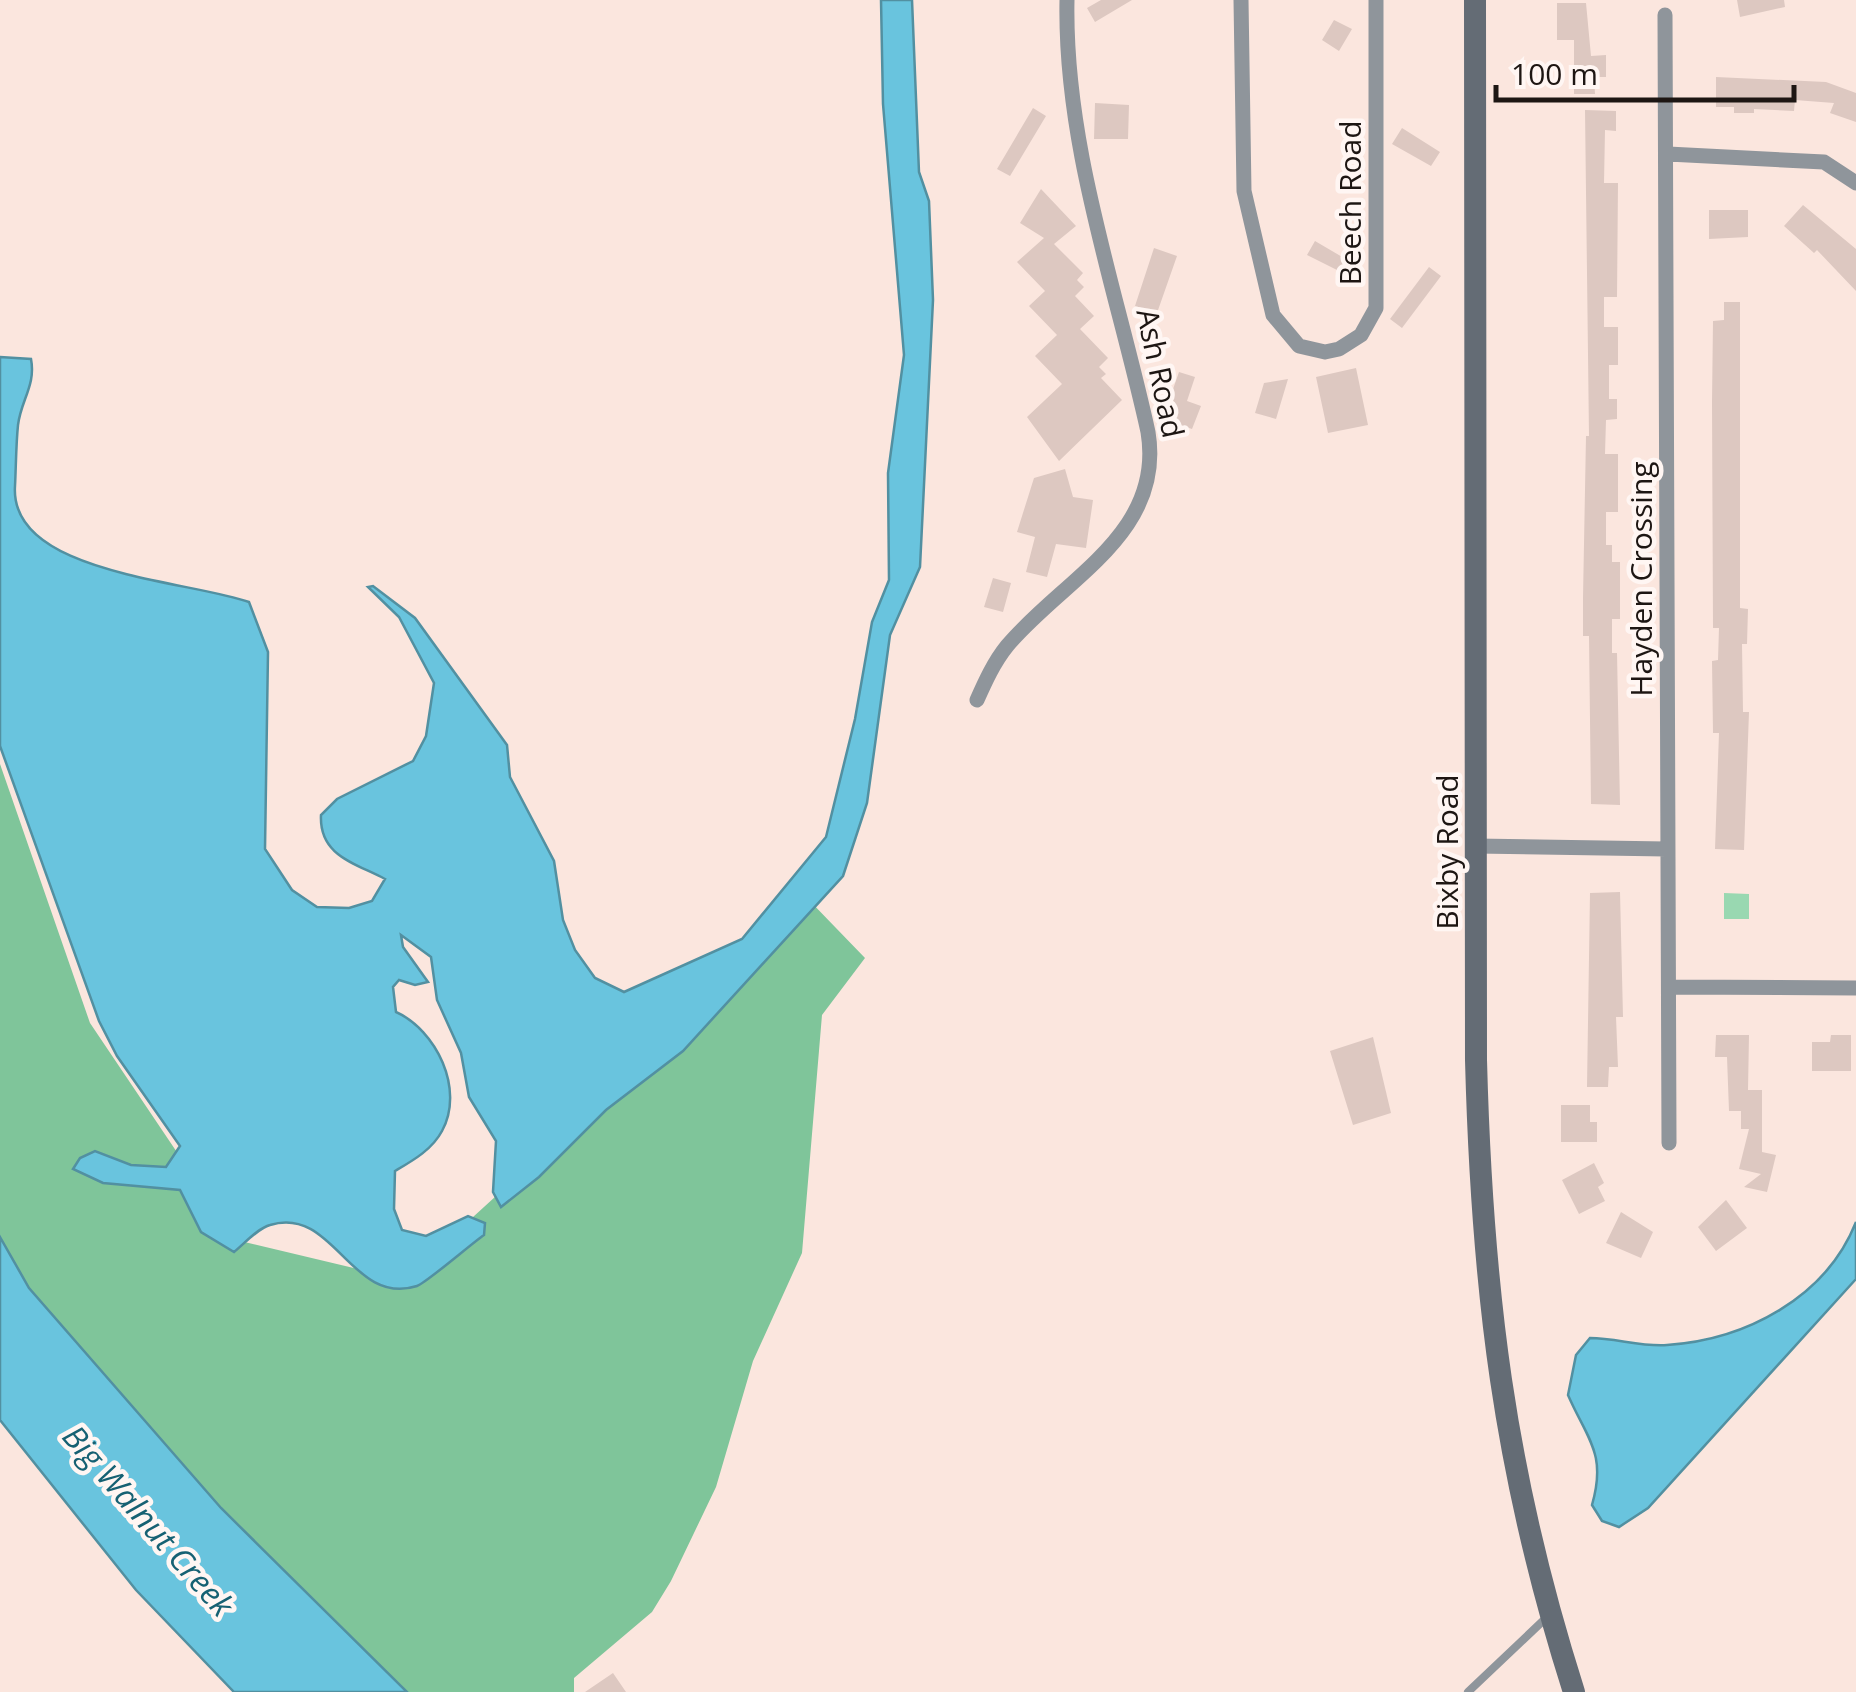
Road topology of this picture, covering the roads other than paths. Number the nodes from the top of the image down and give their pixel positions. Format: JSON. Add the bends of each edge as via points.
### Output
{"nodes":[{"id":1,"x":1067,"y":0,"type":"edge"},
{"id":2,"x":1242,"y":0,"type":"edge"},
{"id":3,"x":1376,"y":0,"type":"edge"},
{"id":4,"x":1474,"y":0,"type":"edge"},
{"id":5,"x":1665,"y":14,"type":"dead end"},
{"id":6,"x":1668,"y":154,"type":"junction"},
{"id":7,"x":1856,"y":183,"type":"edge"},
{"id":8,"x":977,"y":700,"type":"dead end"},
{"id":9,"x":1476,"y":846,"type":"junction"},
{"id":10,"x":1666,"y":849,"type":"junction"},
{"id":11,"x":1669,"y":987,"type":"junction"},
{"id":12,"x":1856,"y":988,"type":"edge"},
{"id":13,"x":1669,"y":1143,"type":"dead end"},
{"id":14,"x":1549,"y":1615,"type":"junction"},
{"id":15,"x":1468,"y":1692,"type":"edge"},
{"id":16,"x":1574,"y":1692,"type":"edge"}],
"edges":[{"from":1,"to":8,"type":"street","name":"Ash Road","via":[[1075,123],[1148,432],[1150,469],[1142,506],[1110,548],[1007,646]]},
{"from":2,"to":3,"type":"street","name":"Beech Road","via":[[1244,191],[1273,315],[1299,346],[1326,352],[1361,335],[1376,308]]},
{"from":4,"to":9,"type":"street","name":"Bixby Road"},
{"from":5,"to":6,"type":"street","name":"Hayden Crossing"},
{"from":6,"to":7,"type":"street","via":[[1824,162]]},
{"from":6,"to":10,"type":"street","name":"Hayden Crossing"},
{"from":9,"to":10,"type":"street"},
{"from":9,"to":14,"type":"street","name":"Bixby Road","via":[[1478,1114],[1488,1301],[1508,1440]]},
{"from":10,"to":11,"type":"street","name":"Hayden Crossing"},
{"from":11,"to":12,"type":"street"},
{"from":11,"to":13,"type":"street","name":"Hayden Crossing"},
{"from":14,"to":15,"type":"lane"},
{"from":14,"to":16,"type":"street","name":"Bixby Road"}]}
